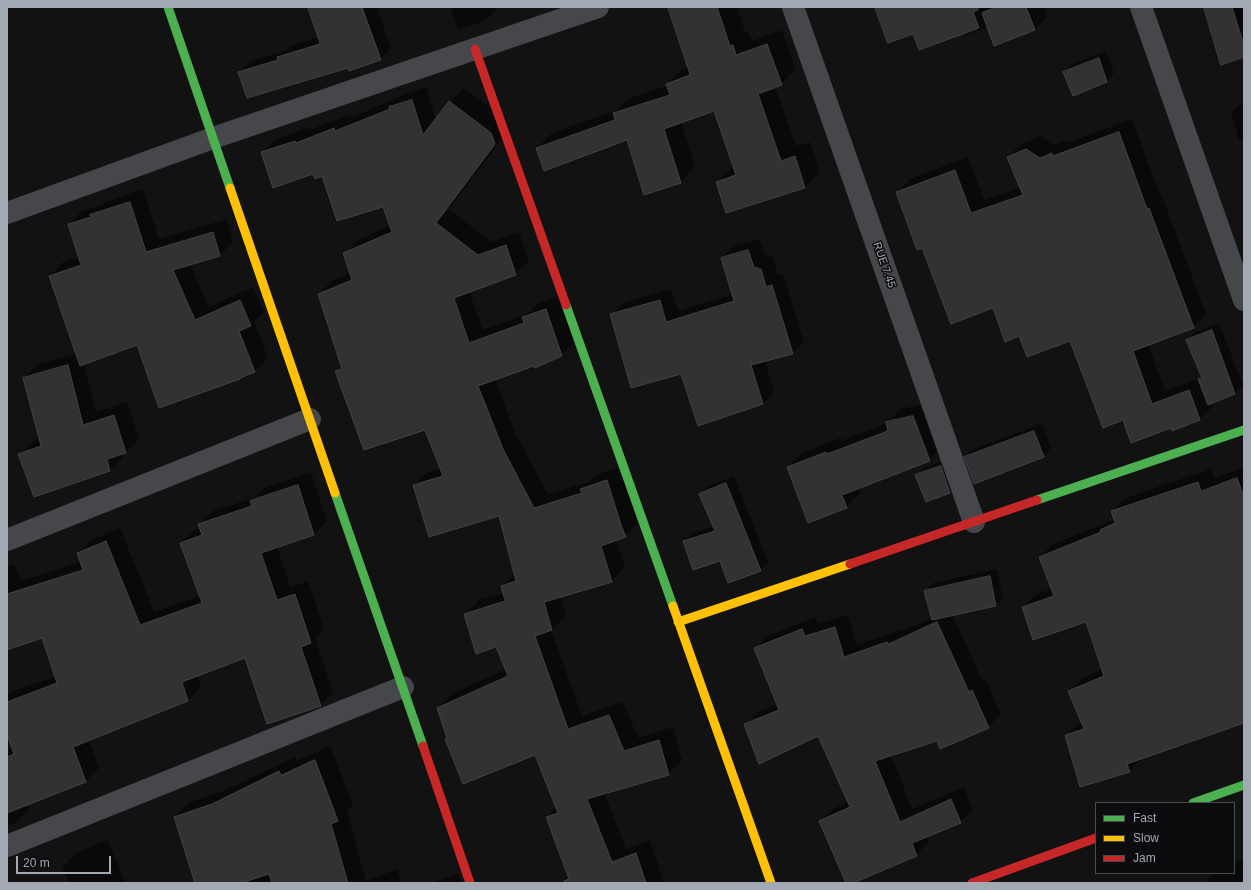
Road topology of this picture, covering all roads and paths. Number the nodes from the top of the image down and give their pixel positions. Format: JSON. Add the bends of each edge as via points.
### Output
{"nodes":[{"id":1,"x":168,"y":7,"type":"edge"},
{"id":2,"x":598,"y":7,"type":"edge"},
{"id":3,"x":793,"y":7,"type":"edge"},
{"id":4,"x":1141,"y":7,"type":"edge"},
{"id":5,"x":475,"y":49,"type":"junction"},
{"id":6,"x":213,"y":138,"type":"junction"},
{"id":7,"x":7,"y":213,"type":"edge"},
{"id":8,"x":1244,"y":300,"type":"edge"},
{"id":9,"x":310,"y":419,"type":"junction"},
{"id":10,"x":1244,"y":430,"type":"edge"},
{"id":11,"x":974,"y":522,"type":"junction"},
{"id":12,"x":7,"y":540,"type":"edge"},
{"id":13,"x":678,"y":622,"type":"junction"},
{"id":14,"x":403,"y":687,"type":"junction"},
{"id":15,"x":1244,"y":785,"type":"edge"},
{"id":16,"x":1196,"y":802,"type":"edge"},
{"id":17,"x":1095,"y":838,"type":"edge"},
{"id":18,"x":7,"y":846,"type":"edge"},
{"id":19,"x":470,"y":883,"type":"edge"},
{"id":20,"x":771,"y":883,"type":"edge"},
{"id":21,"x":972,"y":883,"type":"edge"}],
"edges":[{"from":1,"to":6,"type":"street"},
{"from":2,"to":5,"type":"street"},
{"from":3,"to":11,"type":"street","name":"RUE 7.45"},
{"from":4,"to":8,"type":"street"},
{"from":5,"to":6,"type":"street"},
{"from":5,"to":13,"type":"street"},
{"from":6,"to":7,"type":"street"},
{"from":6,"to":9,"type":"street"},
{"from":9,"to":12,"type":"street"},
{"from":9,"to":14,"type":"street"},
{"from":10,"to":11,"type":"street"},
{"from":11,"to":13,"type":"street"},
{"from":13,"to":20,"type":"street"},
{"from":14,"to":18,"type":"street"},
{"from":14,"to":19,"type":"street"},
{"from":15,"to":16,"type":"street"},
{"from":17,"to":21,"type":"street"}]}
